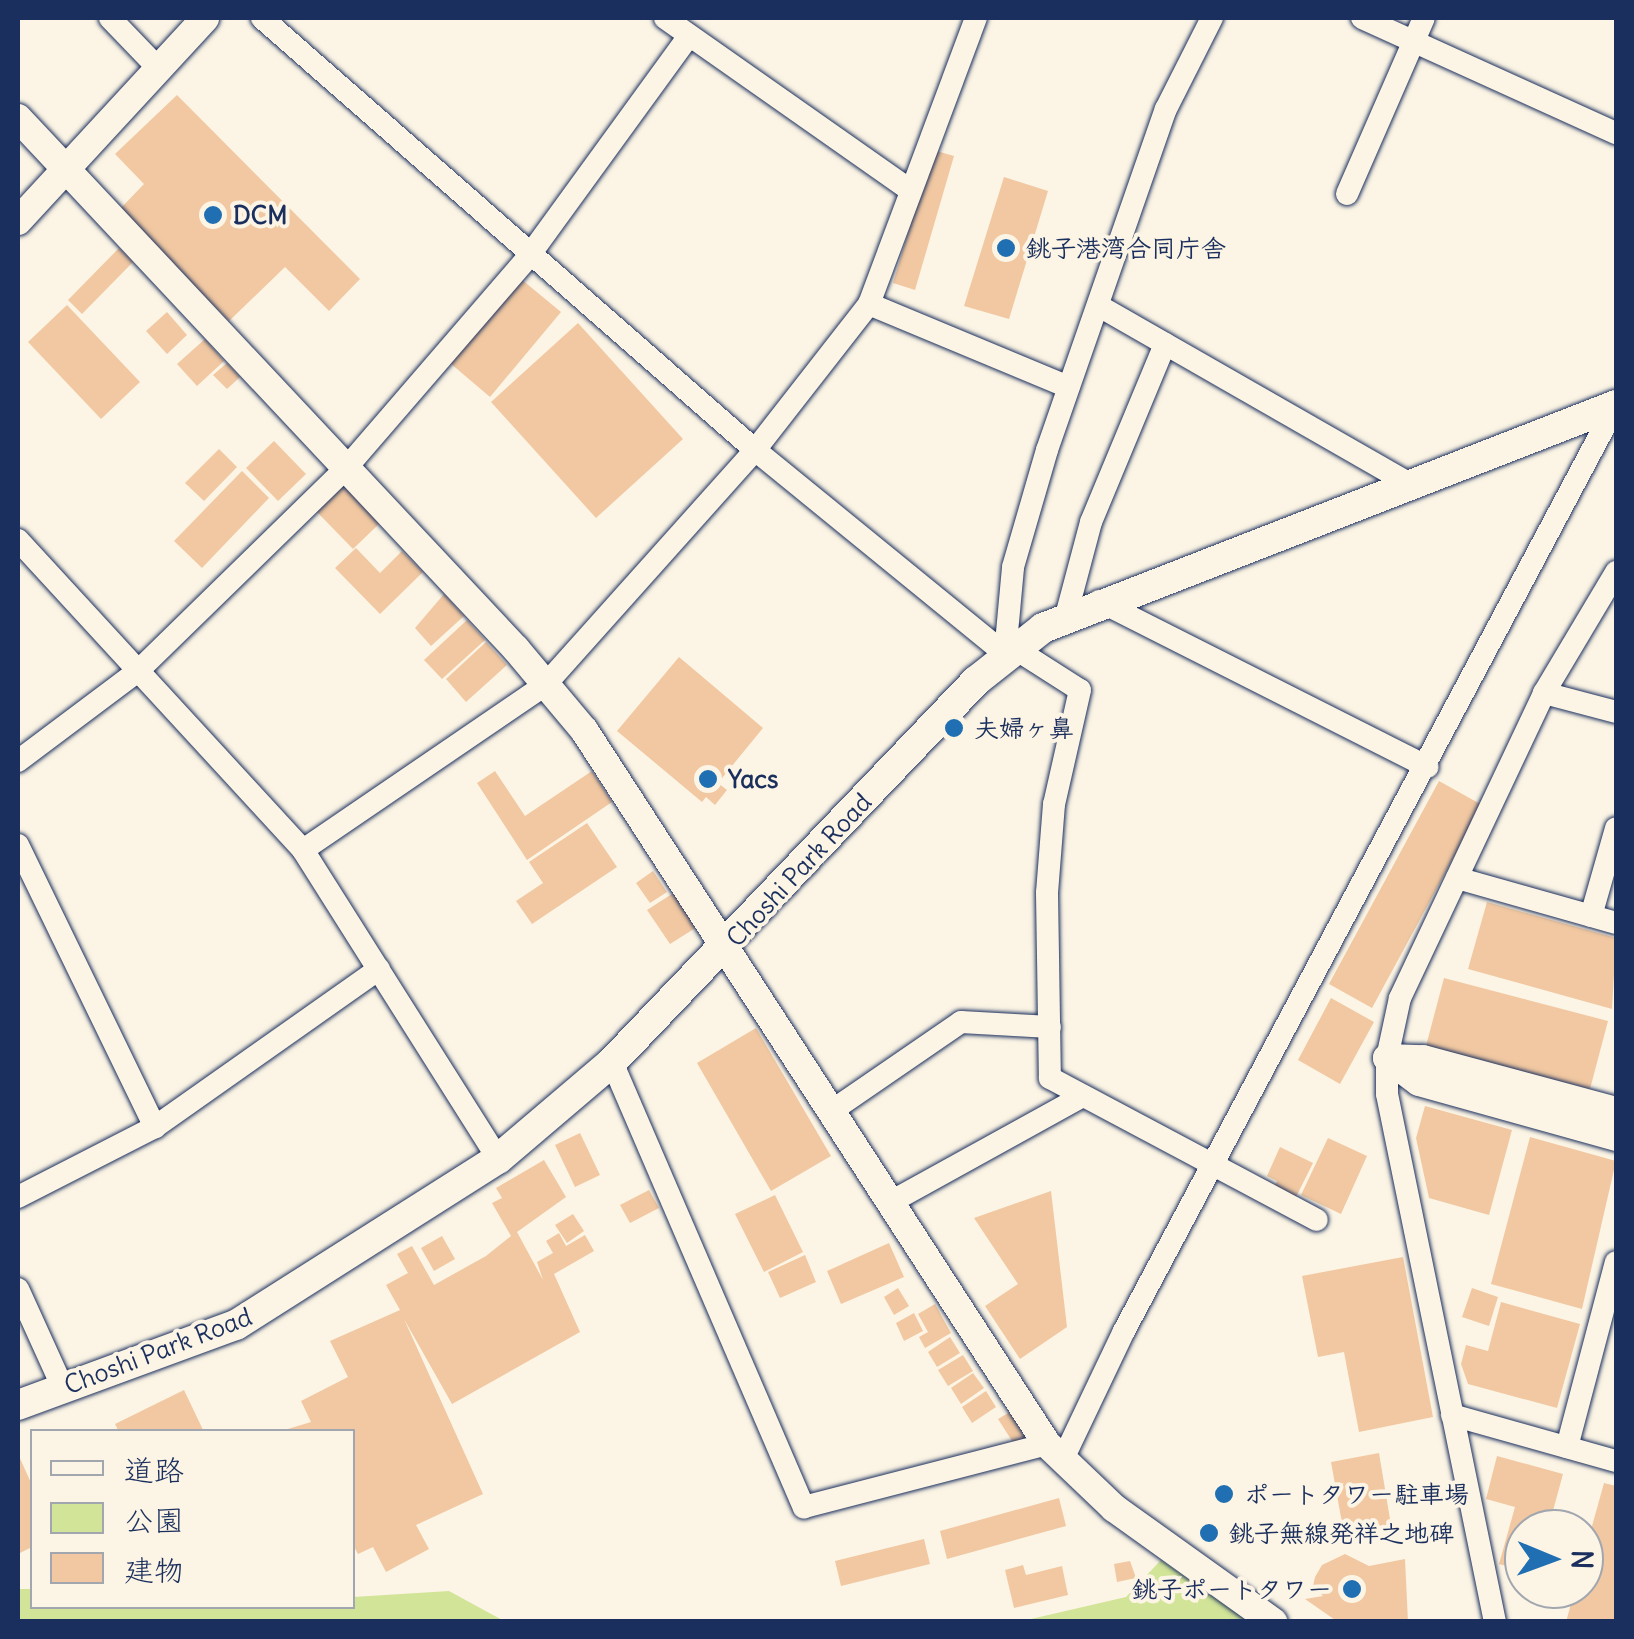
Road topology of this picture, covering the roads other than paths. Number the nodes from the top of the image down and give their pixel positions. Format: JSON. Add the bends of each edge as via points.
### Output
{"nodes":[{"id":1,"x":110,"y":18,"type":"edge"},
{"id":2,"x":205,"y":18,"type":"edge"},
{"id":3,"x":262,"y":18,"type":"edge"},
{"id":4,"x":664,"y":18,"type":"edge"},
{"id":5,"x":976,"y":18,"type":"edge"},
{"id":6,"x":1212,"y":18,"type":"edge"},
{"id":7,"x":1362,"y":18,"type":"edge"},
{"id":8,"x":1424,"y":18,"type":"edge"},
{"id":9,"x":688,"y":36,"type":"junction"},
{"id":10,"x":1414,"y":41,"type":"junction"},
{"id":11,"x":160,"y":70,"type":"junction"},
{"id":12,"x":18,"y":118,"type":"edge"},
{"id":13,"x":1616,"y":133,"type":"edge"},
{"id":14,"x":68,"y":172,"type":"junction"},
{"id":15,"x":908,"y":189,"type":"junction"},
{"id":16,"x":1347,"y":194,"type":"dead end"},
{"id":17,"x":18,"y":221,"type":"edge"},
{"id":18,"x":529,"y":256,"type":"junction"},
{"id":19,"x":869,"y":304,"type":"junction"},
{"id":20,"x":1099,"y":306,"type":"junction"},
{"id":21,"x":1165,"y":344,"type":"junction"},
{"id":22,"x":1068,"y":388,"type":"junction"},
{"id":23,"x":1616,"y":405,"type":"edge"},
{"id":24,"x":755,"y":450,"type":"junction"},
{"id":25,"x":347,"y":467,"type":"junction"},
{"id":26,"x":1411,"y":485,"type":"junction"},
{"id":27,"x":18,"y":540,"type":"edge"},
{"id":28,"x":1616,"y":572,"type":"edge"},
{"id":29,"x":1099,"y":601,"type":"junction"},
{"id":30,"x":1066,"y":616,"type":"junction"},
{"id":31,"x":1009,"y":651,"type":"junction"},
{"id":32,"x":138,"y":671,"type":"junction"},
{"id":33,"x":546,"y":684,"type":"junction"},
{"id":34,"x":1544,"y":692,"type":"junction"},
{"id":35,"x":1616,"y":712,"type":"edge"},
{"id":36,"x":18,"y":761,"type":"edge"},
{"id":37,"x":1427,"y":767,"type":"junction"},
{"id":38,"x":1616,"y":828,"type":"edge"},
{"id":39,"x":18,"y":845,"type":"edge"},
{"id":40,"x":304,"y":850,"type":"junction"},
{"id":41,"x":1457,"y":878,"type":"junction"},
{"id":42,"x":1591,"y":916,"type":"junction"},
{"id":43,"x":1616,"y":923,"type":"edge"},
{"id":44,"x":724,"y":949,"type":"junction"},
{"id":45,"x":378,"y":969,"type":"junction"},
{"id":46,"x":1050,"y":1027,"type":"junction"},
{"id":47,"x":1387,"y":1058,"type":"junction"},
{"id":48,"x":612,"y":1062,"type":"junction"},
{"id":49,"x":1081,"y":1097,"type":"junction"},
{"id":50,"x":1616,"y":1111,"type":"edge"},
{"id":51,"x":830,"y":1112,"type":"junction"},
{"id":52,"x":155,"y":1127,"type":"junction"},
{"id":53,"x":1616,"y":1136,"type":"edge"},
{"id":54,"x":498,"y":1159,"type":"junction"},
{"id":55,"x":1217,"y":1163,"type":"junction"},
{"id":56,"x":18,"y":1198,"type":"edge"},
{"id":57,"x":889,"y":1203,"type":"junction"},
{"id":58,"x":1316,"y":1220,"type":"dead end"},
{"id":59,"x":1616,"y":1262,"type":"edge"},
{"id":60,"x":18,"y":1289,"type":"edge"},
{"id":61,"x":64,"y":1388,"type":"junction"},
{"id":62,"x":18,"y":1405,"type":"edge"},
{"id":63,"x":1452,"y":1416,"type":"junction"},
{"id":64,"x":1567,"y":1447,"type":"junction"},
{"id":65,"x":1054,"y":1452,"type":"junction"},
{"id":66,"x":1616,"y":1460,"type":"edge"},
{"id":67,"x":1273,"y":1622,"type":"edge"},
{"id":68,"x":1495,"y":1622,"type":"edge"}],
"edges":[{"from":1,"to":11,"type":"street"},
{"from":2,"to":11,"type":"street"},
{"from":3,"to":18,"type":"street"},
{"from":4,"to":9,"type":"street"},
{"from":5,"to":15,"type":"street"},
{"from":6,"to":20,"type":"street","via":[[1166,109]]},
{"from":7,"to":10,"type":"street"},
{"from":8,"to":10,"type":"street"},
{"from":9,"to":15,"type":"street"},
{"from":9,"to":18,"type":"street"},
{"from":10,"to":13,"type":"street"},
{"from":10,"to":16,"type":"street"},
{"from":11,"to":14,"type":"street"},
{"from":12,"to":14,"type":"street"},
{"from":14,"to":17,"type":"street"},
{"from":14,"to":25,"type":"street"},
{"from":15,"to":19,"type":"street"},
{"from":18,"to":24,"type":"street"},
{"from":18,"to":25,"type":"street"},
{"from":19,"to":22,"type":"street"},
{"from":19,"to":24,"type":"street"},
{"from":20,"to":21,"type":"street"},
{"from":20,"to":22,"type":"street"},
{"from":21,"to":26,"type":"street"},
{"from":21,"to":30,"type":"street","via":[[1091,522]]},
{"from":22,"to":31,"type":"street","via":[[1013,567]]},
{"from":23,"to":26,"type":"main road","name":"Choshi Park Road"},
{"from":23,"to":37,"type":"street"},
{"from":24,"to":31,"type":"street"},
{"from":24,"to":33,"type":"street"},
{"from":25,"to":32,"type":"street"},
{"from":25,"to":33,"type":"street"},
{"from":26,"to":29,"type":"main road","name":"Choshi Park Road"},
{"from":27,"to":32,"type":"street"},
{"from":28,"to":34,"type":"street"},
{"from":29,"to":30,"type":"main road","name":"Choshi Park Road"},
{"from":29,"to":37,"type":"street"},
{"from":30,"to":31,"type":"main road","name":"Choshi Park Road"},
{"from":31,"to":44,"type":"main road","name":"Choshi Park Road"},
{"from":31,"to":46,"type":"street","via":[[1080,690],[1054,804]]},
{"from":32,"to":36,"type":"street"},
{"from":32,"to":40,"type":"street"},
{"from":33,"to":40,"type":"street"},
{"from":33,"to":44,"type":"street","via":[[584,730]]},
{"from":34,"to":35,"type":"street"},
{"from":34,"to":41,"type":"street"},
{"from":37,"to":55,"type":"street"},
{"from":38,"to":42,"type":"street"},
{"from":39,"to":52,"type":"street"},
{"from":40,"to":45,"type":"street"},
{"from":41,"to":42,"type":"street"},
{"from":41,"to":47,"type":"street","via":[[1400,998]]},
{"from":42,"to":43,"type":"street"},
{"from":44,"to":48,"type":"main road","name":"Choshi Park Road"},
{"from":44,"to":51,"type":"street"},
{"from":45,"to":52,"type":"street"},
{"from":45,"to":54,"type":"street"},
{"from":46,"to":49,"type":"street","via":[[1050,1078]]},
{"from":46,"to":51,"type":"street","via":[[961,1022]]},
{"from":47,"to":50,"type":"street","via":[[1422,1059]]},
{"from":47,"to":53,"type":"street","via":[[1419,1082]]},
{"from":47,"to":63,"type":"street","via":[[1387,1094]]},
{"from":48,"to":54,"type":"main road","name":"Choshi Park Road"},
{"from":48,"to":65,"type":"street","via":[[804,1508]]},
{"from":49,"to":55,"type":"street"},
{"from":49,"to":57,"type":"street"},
{"from":51,"to":57,"type":"street"},
{"from":52,"to":56,"type":"street"},
{"from":54,"to":61,"type":"main road","name":"Choshi Park Road","via":[[236,1326]]},
{"from":55,"to":58,"type":"street","via":[[1238,1182]]},
{"from":55,"to":65,"type":"street"},
{"from":57,"to":65,"type":"street"},
{"from":59,"to":64,"type":"street"},
{"from":60,"to":61,"type":"street"},
{"from":61,"to":62,"type":"main road","name":"Choshi Park Road"},
{"from":63,"to":64,"type":"street"},
{"from":63,"to":68,"type":"street"},
{"from":64,"to":66,"type":"street"},
{"from":65,"to":67,"type":"street","via":[[1114,1508]]}]}
